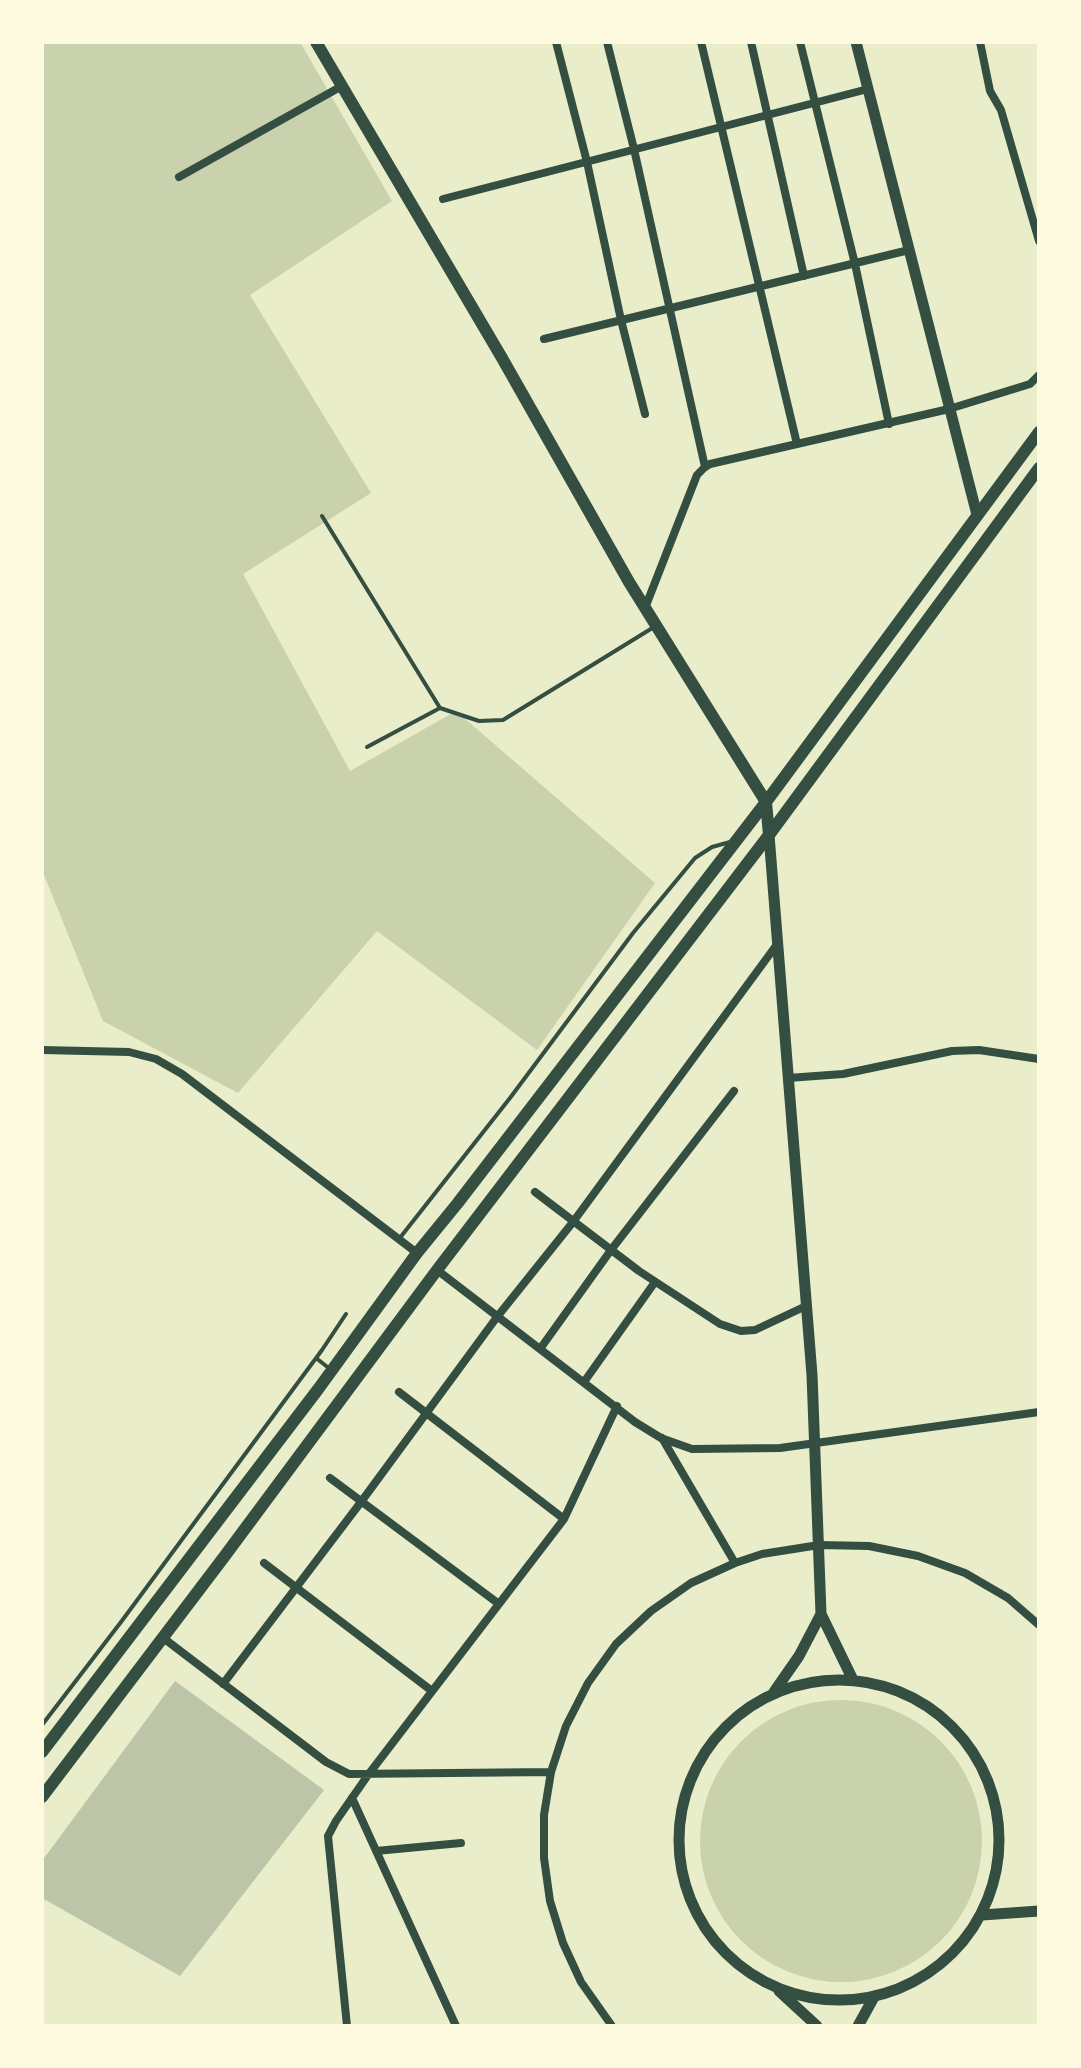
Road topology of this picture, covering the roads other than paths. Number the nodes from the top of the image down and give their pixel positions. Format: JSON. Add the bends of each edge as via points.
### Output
{"nodes":[{"id":1,"x":316,"y":42,"type":"edge"},
{"id":2,"x":556,"y":42,"type":"edge"},
{"id":3,"x":607,"y":42,"type":"edge"},
{"id":4,"x":701,"y":42,"type":"edge"},
{"id":5,"x":751,"y":42,"type":"edge"},
{"id":6,"x":800,"y":42,"type":"edge"},
{"id":7,"x":856,"y":42,"type":"edge"},
{"id":8,"x":980,"y":42,"type":"edge"},
{"id":9,"x":342,"y":86,"type":"junction"},
{"id":10,"x":868,"y":89,"type":"junction"},
{"id":11,"x":814,"y":103,"type":"junction"},
{"id":12,"x":767,"y":115,"type":"junction"},
{"id":13,"x":721,"y":127,"type":"junction"},
{"id":14,"x":634,"y":149,"type":"junction"},
{"id":15,"x":587,"y":162,"type":"junction"},
{"id":16,"x":179,"y":177,"type":"dead end"},
{"id":17,"x":443,"y":199,"type":"dead end"},
{"id":18,"x":1039,"y":241,"type":"edge"},
{"id":19,"x":909,"y":250,"type":"junction"},
{"id":20,"x":855,"y":264,"type":"junction"},
{"id":21,"x":804,"y":276,"type":"junction"},
{"id":22,"x":759,"y":287,"type":"junction"},
{"id":23,"x":670,"y":308,"type":"junction"},
{"id":24,"x":621,"y":320,"type":"junction"},
{"id":25,"x":544,"y":339,"type":"dead end"},
{"id":26,"x":1039,"y":375,"type":"edge"},
{"id":27,"x":949,"y":409,"type":"junction"},
{"id":28,"x":645,"y":414,"type":"dead end"},
{"id":29,"x":889,"y":424,"type":"junction"},
{"id":30,"x":1039,"y":432,"type":"edge"},
{"id":31,"x":797,"y":444,"type":"junction"},
{"id":32,"x":705,"y":467,"type":"junction"},
{"id":33,"x":1039,"y":468,"type":"edge"},
{"id":34,"x":977,"y":515,"type":"junction"},
{"id":35,"x":322,"y":516,"type":"dead end"},
{"id":36,"x":645,"y":608,"type":"junction"},
{"id":37,"x":656,"y":626,"type":"junction"},
{"id":38,"x":440,"y":708,"type":"junction"},
{"id":39,"x":367,"y":747,"type":"dead end"},
{"id":40,"x":766,"y":802,"type":"junction"},
{"id":41,"x":769,"y":835,"type":"junction"},
{"id":42,"x":737,"y":840,"type":"junction"},
{"id":43,"x":778,"y":943,"type":"junction"},
{"id":44,"x":42,"y":1050,"type":"edge"},
{"id":45,"x":1039,"y":1059,"type":"edge"},
{"id":46,"x":788,"y":1078,"type":"junction"},
{"id":47,"x":734,"y":1091,"type":"dead end"},
{"id":48,"x":535,"y":1192,"type":"dead end"},
{"id":49,"x":573,"y":1222,"type":"junction"},
{"id":50,"x":399,"y":1239,"type":"junction"},
{"id":51,"x":611,"y":1250,"type":"junction"},
{"id":52,"x":417,"y":1253,"type":"junction"},
{"id":53,"x":437,"y":1270,"type":"junction"},
{"id":54,"x":655,"y":1282,"type":"junction"},
{"id":55,"x":806,"y":1306,"type":"junction"},
{"id":56,"x":346,"y":1314,"type":"dead end"},
{"id":57,"x":497,"y":1317,"type":"junction"},
{"id":58,"x":540,"y":1349,"type":"junction"},
{"id":59,"x":316,"y":1358,"type":"junction"},
{"id":60,"x":332,"y":1370,"type":"junction"},
{"id":61,"x":584,"y":1382,"type":"junction"},
{"id":62,"x":319,"y":1388,"type":"junction"},
{"id":63,"x":399,"y":1392,"type":"dead end"},
{"id":64,"x":340,"y":1402,"type":"junction"},
{"id":65,"x":617,"y":1406,"type":"junction"},
{"id":66,"x":1039,"y":1412,"type":"edge"},
{"id":67,"x":425,"y":1413,"type":"junction"},
{"id":68,"x":661,"y":1438,"type":"junction"},
{"id":69,"x":814,"y":1443,"type":"junction"},
{"id":70,"x":330,"y":1478,"type":"dead end"},
{"id":71,"x":361,"y":1502,"type":"junction"},
{"id":72,"x":564,"y":1519,"type":"junction"},
{"id":73,"x":819,"y":1545,"type":"junction"},
{"id":74,"x":264,"y":1563,"type":"dead end"},
{"id":75,"x":735,"y":1563,"type":"junction"},
{"id":76,"x":296,"y":1588,"type":"junction"},
{"id":77,"x":499,"y":1604,"type":"junction"},
{"id":78,"x":821,"y":1614,"type":"junction"},
{"id":79,"x":1039,"y":1625,"type":"edge"},
{"id":80,"x":162,"y":1637,"type":"junction"},
{"id":81,"x":853,"y":1680,"type":"junction"},
{"id":82,"x":223,"y":1684,"type":"junction"},
{"id":83,"x":432,"y":1691,"type":"junction"},
{"id":84,"x":773,"y":1692,"type":"junction"},
{"id":85,"x":42,"y":1725,"type":"edge"},
{"id":86,"x":42,"y":1752,"type":"edge"},
{"id":87,"x":551,"y":1772,"type":"junction"},
{"id":88,"x":368,"y":1775,"type":"junction"},
{"id":89,"x":42,"y":1797,"type":"edge"},
{"id":90,"x":352,"y":1798,"type":"junction"},
{"id":91,"x":461,"y":1843,"type":"dead end"},
{"id":92,"x":376,"y":1851,"type":"junction"},
{"id":93,"x":1039,"y":1911,"type":"edge"},
{"id":94,"x":982,"y":1915,"type":"junction"},
{"id":95,"x":776,"y":1988,"type":"junction"},
{"id":96,"x":874,"y":1997,"type":"junction"},
{"id":97,"x":608,"y":2022,"type":"edge"},
{"id":98,"x":347,"y":2026,"type":"edge"},
{"id":99,"x":456,"y":2026,"type":"edge"},
{"id":100,"x":597,"y":2026,"type":"edge"},
{"id":101,"x":817,"y":2026,"type":"edge"},
{"id":102,"x":858,"y":2026,"type":"edge"}],
"edges":[{"from":1,"to":9,"type":"main road"},
{"from":2,"to":15,"type":"street"},
{"from":3,"to":14,"type":"street"},
{"from":4,"to":13,"type":"street"},
{"from":5,"to":12,"type":"street"},
{"from":6,"to":11,"type":"street"},
{"from":7,"to":10,"type":"street"},
{"from":8,"to":18,"type":"street","via":[[990,91],[1001,110]]},
{"from":9,"to":16,"type":"street"},
{"from":9,"to":36,"type":"main road"},
{"from":10,"to":11,"type":"street"},
{"from":10,"to":19,"type":"street"},
{"from":11,"to":12,"type":"street"},
{"from":11,"to":20,"type":"street"},
{"from":12,"to":13,"type":"street"},
{"from":12,"to":21,"type":"street"},
{"from":13,"to":14,"type":"street"},
{"from":13,"to":22,"type":"street"},
{"from":14,"to":15,"type":"street"},
{"from":14,"to":23,"type":"street"},
{"from":15,"to":17,"type":"street"},
{"from":15,"to":24,"type":"street"},
{"from":19,"to":20,"type":"street"},
{"from":19,"to":27,"type":"street"},
{"from":20,"to":21,"type":"street"},
{"from":20,"to":29,"type":"street"},
{"from":21,"to":22,"type":"street"},
{"from":22,"to":23,"type":"street"},
{"from":22,"to":31,"type":"street"},
{"from":23,"to":24,"type":"street"},
{"from":23,"to":32,"type":"street"},
{"from":24,"to":25,"type":"street"},
{"from":24,"to":28,"type":"street"},
{"from":26,"to":27,"type":"street","via":[[1030,384]]},
{"from":27,"to":29,"type":"street"},
{"from":27,"to":34,"type":"street"},
{"from":29,"to":31,"type":"street"},
{"from":30,"to":34,"type":"main road"},
{"from":31,"to":32,"type":"street"},
{"from":32,"to":36,"type":"street","via":[[697,475]]},
{"from":33,"to":41,"type":"main road"},
{"from":34,"to":40,"type":"main road"},
{"from":35,"to":38,"type":"lane"},
{"from":36,"to":37,"type":"main road"},
{"from":37,"to":38,"type":"lane","via":[[503,720],[479,721]]},
{"from":37,"to":40,"type":"main road"},
{"from":38,"to":39,"type":"lane"},
{"from":40,"to":41,"type":"main road"},
{"from":40,"to":42,"type":"main road"},
{"from":41,"to":43,"type":"street"},
{"from":41,"to":53,"type":"main road"},
{"from":42,"to":50,"type":"lane","via":[[695,858]]},
{"from":42,"to":52,"type":"main road"},
{"from":43,"to":46,"type":"street"},
{"from":43,"to":49,"type":"street"},
{"from":44,"to":50,"type":"street","via":[[129,1052],[156,1059]]},
{"from":45,"to":46,"type":"street","via":[[952,1051],[843,1074]]},
{"from":46,"to":55,"type":"street"},
{"from":47,"to":51,"type":"street"},
{"from":48,"to":49,"type":"street"},
{"from":49,"to":51,"type":"street"},
{"from":49,"to":57,"type":"street"},
{"from":50,"to":52,"type":"street"},
{"from":51,"to":54,"type":"street"},
{"from":51,"to":58,"type":"street"},
{"from":52,"to":60,"type":"main road"},
{"from":53,"to":57,"type":"street"},
{"from":53,"to":64,"type":"main road"},
{"from":54,"to":55,"type":"street","via":[[720,1324],[741,1331],[755,1330]]},
{"from":54,"to":61,"type":"street"},
{"from":55,"to":69,"type":"street"},
{"from":56,"to":59,"type":"lane"},
{"from":57,"to":58,"type":"street"},
{"from":57,"to":67,"type":"street"},
{"from":58,"to":61,"type":"street"},
{"from":59,"to":60,"type":"lane"},
{"from":59,"to":85,"type":"lane"},
{"from":60,"to":62,"type":"main road"},
{"from":61,"to":65,"type":"street"},
{"from":62,"to":64,"type":"main road"},
{"from":62,"to":86,"type":"main road"},
{"from":63,"to":67,"type":"street"},
{"from":64,"to":80,"type":"main road"},
{"from":65,"to":68,"type":"street"},
{"from":65,"to":72,"type":"street"},
{"from":66,"to":69,"type":"street"},
{"from":67,"to":71,"type":"street"},
{"from":67,"to":72,"type":"street"},
{"from":68,"to":69,"type":"street","via":[[692,1449]]},
{"from":68,"to":75,"type":"street"},
{"from":69,"to":73,"type":"street"},
{"from":70,"to":71,"type":"street"},
{"from":71,"to":76,"type":"street"},
{"from":71,"to":77,"type":"street"},
{"from":72,"to":77,"type":"street"},
{"from":73,"to":75,"type":"street"},
{"from":73,"to":78,"type":"street"},
{"from":73,"to":79,"type":"street","via":[[869,1546],[965,1573],[1008,1598]]},
{"from":74,"to":76,"type":"street"},
{"from":75,"to":87,"type":"street","via":[[691,1583],[616,1644],[577,1704]]},
{"from":76,"to":82,"type":"street"},
{"from":76,"to":83,"type":"street"},
{"from":77,"to":83,"type":"street"},
{"from":78,"to":81,"type":"street"},
{"from":78,"to":84,"type":"street"},
{"from":80,"to":82,"type":"street"},
{"from":80,"to":89,"type":"main road"},
{"from":81,"to":84,"type":"street","via":[[812,1681]]},
{"from":81,"to":94,"type":"street","via":[[915,1700],[948,1722],[981,1763],[998,1813],[999,1865]]},
{"from":82,"to":88,"type":"street","via":[[326,1762],[349,1774]]},
{"from":83,"to":88,"type":"street"},
{"from":84,"to":95,"type":"street","via":[[723,1728],[689,1780],[678,1840],[690,1901],[724,1953]]},
{"from":87,"to":88,"type":"street"},
{"from":87,"to":97,"type":"street","via":[[544,1815],[550,1901],[581,1982]]},
{"from":88,"to":90,"type":"street"},
{"from":90,"to":92,"type":"street"},
{"from":90,"to":98,"type":"street","via":[[328,1836]]},
{"from":91,"to":92,"type":"street"},
{"from":92,"to":99,"type":"street"},
{"from":93,"to":94,"type":"street"},
{"from":94,"to":96,"type":"street","via":[[955,1953],[917,1981]]},
{"from":95,"to":96,"type":"street","via":[[824,2000]]},
{"from":95,"to":101,"type":"street"},
{"from":96,"to":102,"type":"street"},
{"from":97,"to":100,"type":"street"}]}
